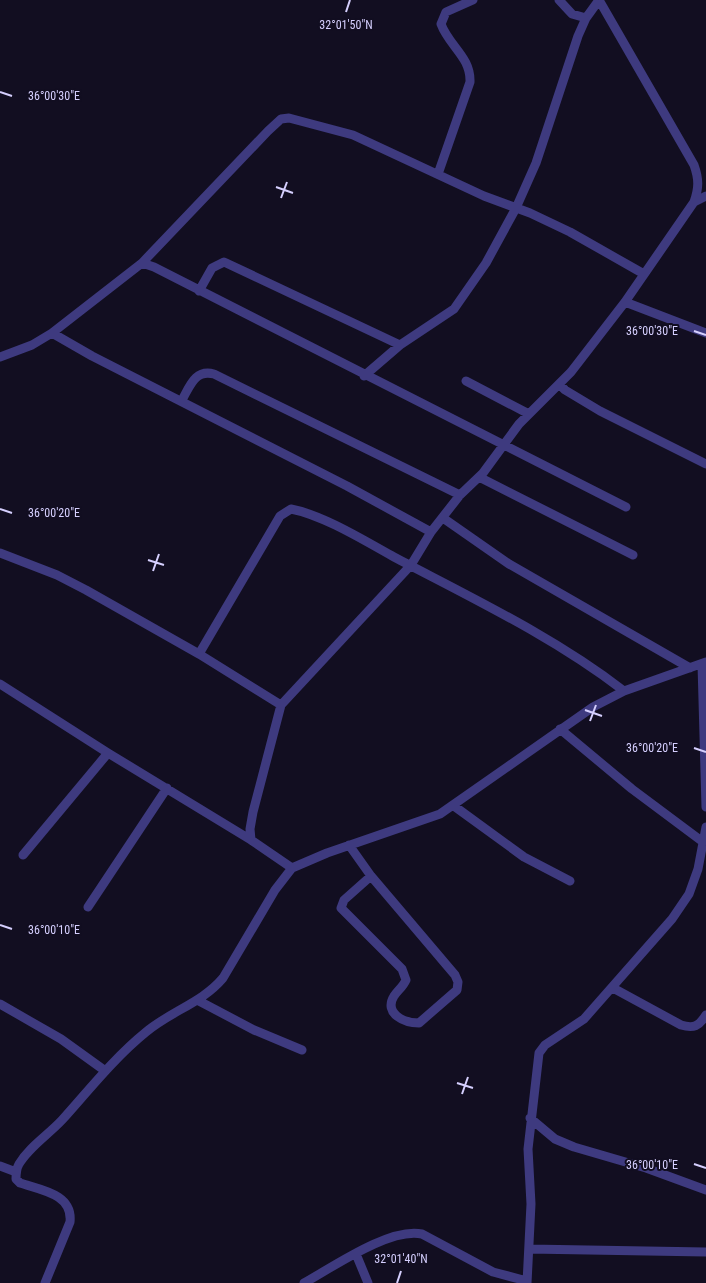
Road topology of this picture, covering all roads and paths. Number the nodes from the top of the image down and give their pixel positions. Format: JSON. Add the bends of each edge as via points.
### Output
{"nodes":[{"id":1,"x":473,"y":0,"type":"edge"},
{"id":2,"x":559,"y":0,"type":"edge"},
{"id":3,"x":599,"y":0,"type":"edge"},
{"id":4,"x":586,"y":18,"type":"junction"},
{"id":5,"x":438,"y":174,"type":"junction"},
{"id":6,"x":706,"y":196,"type":"edge"},
{"id":7,"x":694,"y":202,"type":"junction"},
{"id":8,"x":516,"y":208,"type":"junction"},
{"id":9,"x":142,"y":263,"type":"junction"},
{"id":10,"x":644,"y":274,"type":"junction"},
{"id":11,"x":199,"y":291,"type":"junction"},
{"id":12,"x":625,"y":302,"type":"junction"},
{"id":13,"x":52,"y":333,"type":"junction"},
{"id":14,"x":706,"y":333,"type":"edge"},
{"id":15,"x":400,"y":345,"type":"junction"},
{"id":16,"x":0,"y":357,"type":"edge"},
{"id":17,"x":364,"y":376,"type":"junction"},
{"id":18,"x":466,"y":381,"type":"dead end"},
{"id":19,"x":559,"y":384,"type":"junction"},
{"id":20,"x":182,"y":400,"type":"junction"},
{"id":21,"x":529,"y":414,"type":"junction"},
{"id":22,"x":503,"y":446,"type":"junction"},
{"id":23,"x":706,"y":464,"type":"edge"},
{"id":24,"x":479,"y":477,"type":"junction"},
{"id":25,"x":460,"y":495,"type":"junction"},
{"id":26,"x":626,"y":507,"type":"dead end"},
{"id":27,"x":443,"y":518,"type":"junction"},
{"id":28,"x":431,"y":532,"type":"junction"},
{"id":29,"x":0,"y":553,"type":"edge"},
{"id":30,"x":633,"y":555,"type":"dead end"},
{"id":31,"x":411,"y":565,"type":"junction"},
{"id":32,"x":199,"y":654,"type":"junction"},
{"id":33,"x":704,"y":663,"type":"edge"},
{"id":34,"x":690,"y":668,"type":"junction"},
{"id":35,"x":0,"y":684,"type":"edge"},
{"id":36,"x":624,"y":691,"type":"junction"},
{"id":37,"x":281,"y":705,"type":"junction"},
{"id":38,"x":560,"y":729,"type":"junction"},
{"id":39,"x":108,"y":754,"type":"junction"},
{"id":40,"x":706,"y":781,"type":"edge"},
{"id":41,"x":167,"y":788,"type":"junction"},
{"id":42,"x":454,"y":806,"type":"junction"},
{"id":43,"x":706,"y":806,"type":"edge"},
{"id":44,"x":706,"y":827,"type":"edge"},
{"id":45,"x":251,"y":840,"type":"junction"},
{"id":46,"x":703,"y":842,"type":"junction"},
{"id":47,"x":348,"y":846,"type":"junction"},
{"id":48,"x":23,"y":855,"type":"dead end"},
{"id":49,"x":292,"y":868,"type":"junction"},
{"id":50,"x":371,"y":876,"type":"junction"},
{"id":51,"x":570,"y":881,"type":"dead end"},
{"id":52,"x":88,"y":907,"type":"dead end"},
{"id":53,"x":613,"y":988,"type":"junction"},
{"id":54,"x":199,"y":1001,"type":"junction"},
{"id":55,"x":0,"y":1004,"type":"edge"},
{"id":56,"x":706,"y":1014,"type":"edge"},
{"id":57,"x":302,"y":1050,"type":"dead end"},
{"id":58,"x":104,"y":1070,"type":"junction"},
{"id":59,"x":530,"y":1118,"type":"junction"},
{"id":60,"x":0,"y":1166,"type":"edge"},
{"id":61,"x":16,"y":1172,"type":"junction"},
{"id":62,"x":706,"y":1190,"type":"edge"},
{"id":63,"x":529,"y":1250,"type":"junction"},
{"id":64,"x":706,"y":1252,"type":"edge"},
{"id":65,"x":356,"y":1254,"type":"junction"},
{"id":66,"x":527,"y":1282,"type":"edge"},
{"id":67,"x":45,"y":1283,"type":"edge"},
{"id":68,"x":304,"y":1283,"type":"edge"},
{"id":69,"x":368,"y":1283,"type":"edge"}],
"edges":[{"from":1,"to":5,"type":"street","via":[[446,12],[441,24],[471,72]]},
{"from":2,"to":4,"type":"street","via":[[572,14]]},
{"from":3,"to":4,"type":"street"},
{"from":3,"to":7,"type":"street","via":[[694,166],[698,177]]},
{"from":4,"to":8,"type":"street","via":[[536,163]]},
{"from":5,"to":8,"type":"street"},
{"from":5,"to":9,"type":"street","via":[[353,135],[295,118],[281,119]]},
{"from":6,"to":7,"type":"street"},
{"from":7,"to":10,"type":"street"},
{"from":8,"to":10,"type":"street","via":[[570,232]]},
{"from":8,"to":15,"type":"street","via":[[486,263],[454,309]]},
{"from":9,"to":11,"type":"street"},
{"from":9,"to":13,"type":"street"},
{"from":10,"to":12,"type":"street"},
{"from":11,"to":15,"type":"street","via":[[212,268],[224,262]]},
{"from":11,"to":17,"type":"street"},
{"from":12,"to":14,"type":"street"},
{"from":12,"to":19,"type":"street"},
{"from":13,"to":16,"type":"street","via":[[32,345]]},
{"from":13,"to":20,"type":"street"},
{"from":15,"to":17,"type":"street"},
{"from":17,"to":22,"type":"street"},
{"from":18,"to":21,"type":"street"},
{"from":19,"to":21,"type":"street"},
{"from":19,"to":23,"type":"street","via":[[600,411]]},
{"from":20,"to":25,"type":"street","via":[[197,375],[203,372],[214,374]]},
{"from":20,"to":28,"type":"street"},
{"from":21,"to":22,"type":"street"},
{"from":22,"to":24,"type":"street"},
{"from":22,"to":26,"type":"street"},
{"from":24,"to":25,"type":"street"},
{"from":24,"to":30,"type":"street"},
{"from":25,"to":27,"type":"street"},
{"from":27,"to":28,"type":"street"},
{"from":27,"to":34,"type":"street","via":[[509,564]]},
{"from":28,"to":31,"type":"street"},
{"from":29,"to":32,"type":"street","via":[[57,575]]},
{"from":31,"to":32,"type":"street","via":[[349,533],[291,509],[280,516]]},
{"from":31,"to":36,"type":"street","via":[[555,643]]},
{"from":31,"to":37,"type":"street"},
{"from":32,"to":37,"type":"street"},
{"from":33,"to":34,"type":"street"},
{"from":33,"to":40,"type":"street"},
{"from":34,"to":36,"type":"street"},
{"from":35,"to":39,"type":"street"},
{"from":36,"to":38,"type":"street"},
{"from":37,"to":45,"type":"street","via":[[253,812]]},
{"from":38,"to":42,"type":"street"},
{"from":38,"to":46,"type":"street","via":[[632,790]]},
{"from":39,"to":41,"type":"street"},
{"from":39,"to":48,"type":"street"},
{"from":40,"to":43,"type":"street"},
{"from":41,"to":45,"type":"street"},
{"from":41,"to":52,"type":"street"},
{"from":42,"to":47,"type":"street","via":[[424,821]]},
{"from":42,"to":51,"type":"street","via":[[524,858]]},
{"from":44,"to":46,"type":"street"},
{"from":45,"to":49,"type":"street"},
{"from":46,"to":53,"type":"street","via":[[698,869],[684,901]]},
{"from":47,"to":49,"type":"street"},
{"from":47,"to":50,"type":"street"},
{"from":49,"to":54,"type":"street","via":[[275,890],[223,978]]},
{"from":50,"to":50,"type":"street","via":[[458,982],[457,990],[419,1023],[404,1022],[395,1016],[392,1007],[392,998],[406,980],[402,969],[341,908],[344,900]]},
{"from":53,"to":56,"type":"street","via":[[681,1025],[692,1028],[700,1025]]},
{"from":53,"to":59,"type":"street","via":[[584,1019],[545,1045],[539,1053]]},
{"from":54,"to":57,"type":"street","via":[[254,1030]]},
{"from":54,"to":58,"type":"street","via":[[152,1027]]},
{"from":55,"to":58,"type":"street","via":[[68,1044]]},
{"from":58,"to":61,"type":"street","via":[[60,1122],[22,1159]]},
{"from":59,"to":62,"type":"street","via":[[555,1139],[574,1147]]},
{"from":59,"to":63,"type":"street"},
{"from":60,"to":61,"type":"street"},
{"from":61,"to":67,"type":"street","via":[[20,1183],[58,1196],[66,1202],[71,1213]]},
{"from":63,"to":64,"type":"street"},
{"from":63,"to":66,"type":"street"},
{"from":65,"to":66,"type":"street","via":[[395,1234],[414,1232],[493,1272]]},
{"from":65,"to":68,"type":"street"},
{"from":65,"to":69,"type":"street"}]}
